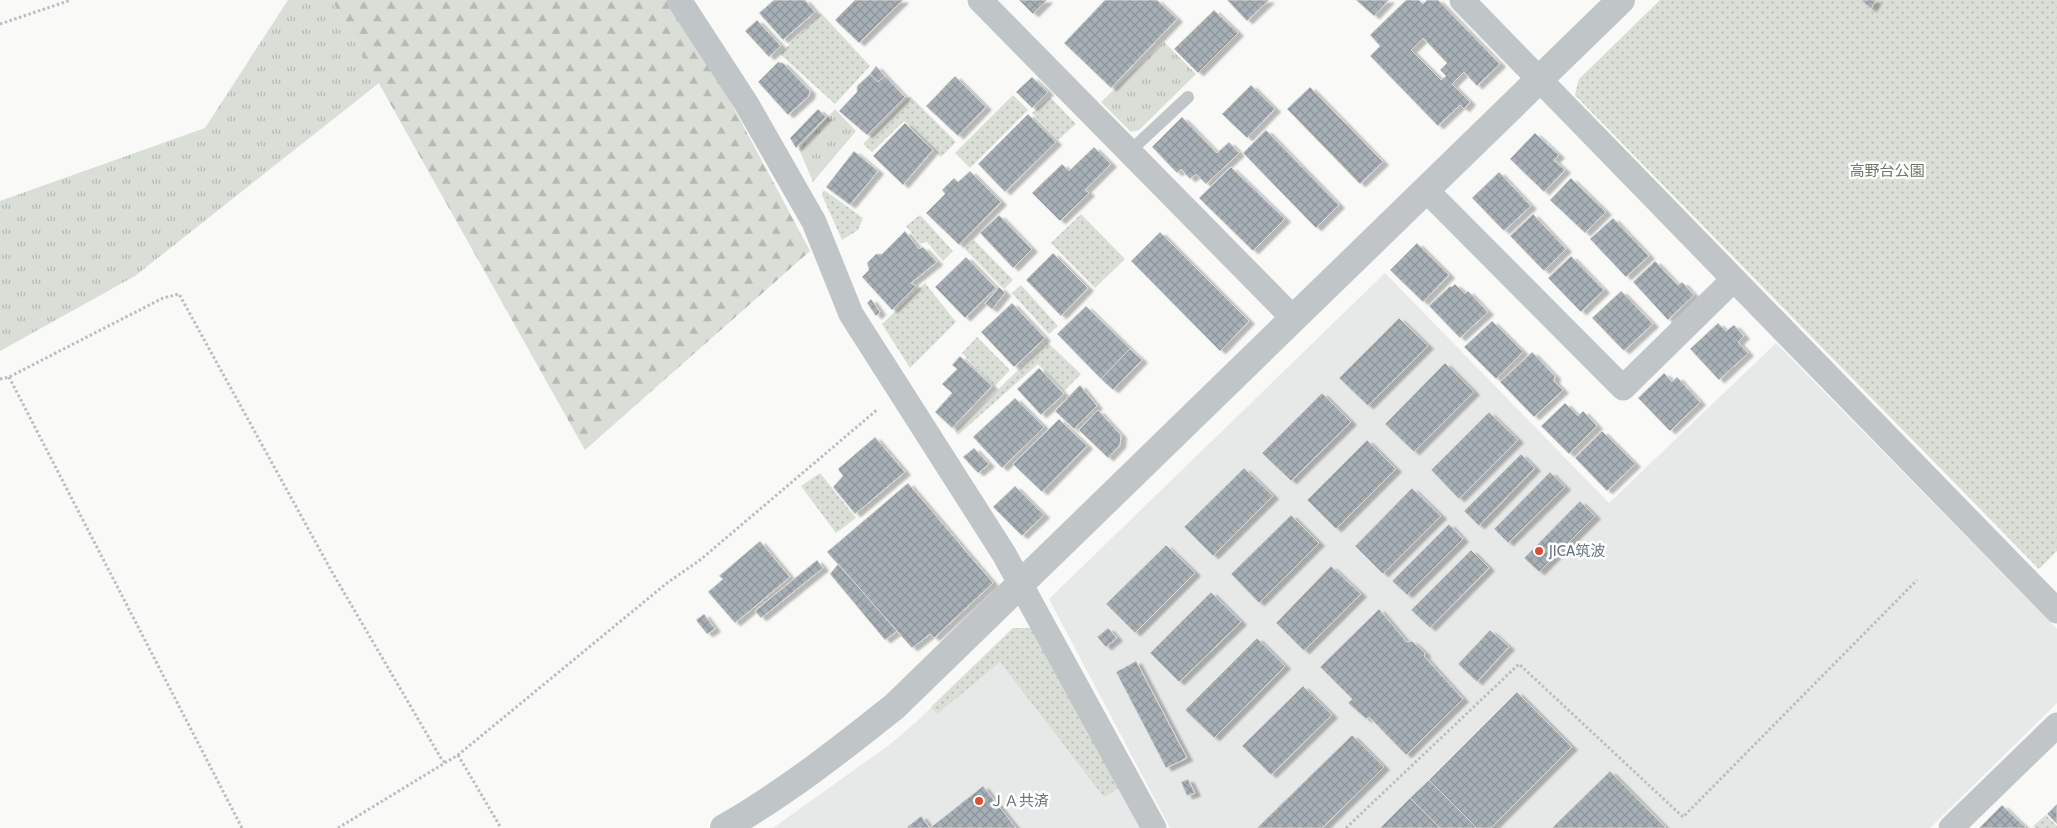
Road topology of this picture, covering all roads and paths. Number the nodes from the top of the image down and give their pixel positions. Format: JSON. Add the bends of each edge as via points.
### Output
{"nodes":[{"id":1,"x":71,"y":0,"type":"edge"},
{"id":2,"x":680,"y":0,"type":"edge"},
{"id":3,"x":980,"y":0,"type":"edge"},
{"id":4,"x":1462,"y":0,"type":"edge"},
{"id":5,"x":1621,"y":0,"type":"edge"},
{"id":6,"x":0,"y":24,"type":"edge"},
{"id":7,"x":1541,"y":80,"type":"junction"},
{"id":8,"x":1188,"y":97,"type":"dead end"},
{"id":9,"x":1129,"y":152,"type":"junction"},
{"id":10,"x":1427,"y":191,"type":"junction"},
{"id":11,"x":1733,"y":280,"type":"junction"},
{"id":12,"x":1293,"y":318,"type":"junction"},
{"id":13,"x":9,"y":377,"type":"junction"},
{"id":14,"x":0,"y":379,"type":"edge"},
{"id":15,"x":899,"y":391,"type":"junction"},
{"id":16,"x":1917,"y":580,"type":"dead end"},
{"id":17,"x":1022,"y":585,"type":"junction"},
{"id":18,"x":2057,"y":610,"type":"edge"},
{"id":19,"x":2057,"y":725,"type":"edge"},
{"id":20,"x":458,"y":755,"type":"junction"},
{"id":21,"x":446,"y":763,"type":"junction"},
{"id":22,"x":242,"y":828,"type":"edge"},
{"id":23,"x":338,"y":828,"type":"edge"},
{"id":24,"x":502,"y":828,"type":"edge"},
{"id":25,"x":724,"y":828,"type":"edge"},
{"id":26,"x":1154,"y":828,"type":"edge"},
{"id":27,"x":1346,"y":828,"type":"edge"},
{"id":28,"x":1951,"y":828,"type":"edge"}],
"edges":[{"from":1,"to":6,"type":"path"},
{"from":2,"to":15,"type":"street","via":[[746,102],[814,222],[851,314]]},
{"from":3,"to":9,"type":"street"},
{"from":4,"to":7,"type":"street"},
{"from":5,"to":7,"type":"street"},
{"from":7,"to":10,"type":"street"},
{"from":7,"to":11,"type":"street"},
{"from":8,"to":9,"type":"lane"},
{"from":9,"to":12,"type":"street"},
{"from":10,"to":11,"type":"street","via":[[1623,388]]},
{"from":10,"to":12,"type":"street"},
{"from":11,"to":18,"type":"street"},
{"from":12,"to":17,"type":"street"},
{"from":13,"to":14,"type":"path"},
{"from":13,"to":21,"type":"path","via":[[163,298],[178,294],[332,572]]},
{"from":13,"to":22,"type":"path"},
{"from":15,"to":17,"type":"street"},
{"from":15,"to":20,"type":"path","via":[[700,560],[667,582]]},
{"from":16,"to":27,"type":"path","via":[[1682,817],[1519,664]]},
{"from":17,"to":25,"type":"street","via":[[896,706],[825,762]]},
{"from":17,"to":26,"type":"street"},
{"from":19,"to":28,"type":"street"},
{"from":20,"to":21,"type":"path"},
{"from":20,"to":24,"type":"path"},
{"from":21,"to":23,"type":"path"}]}
